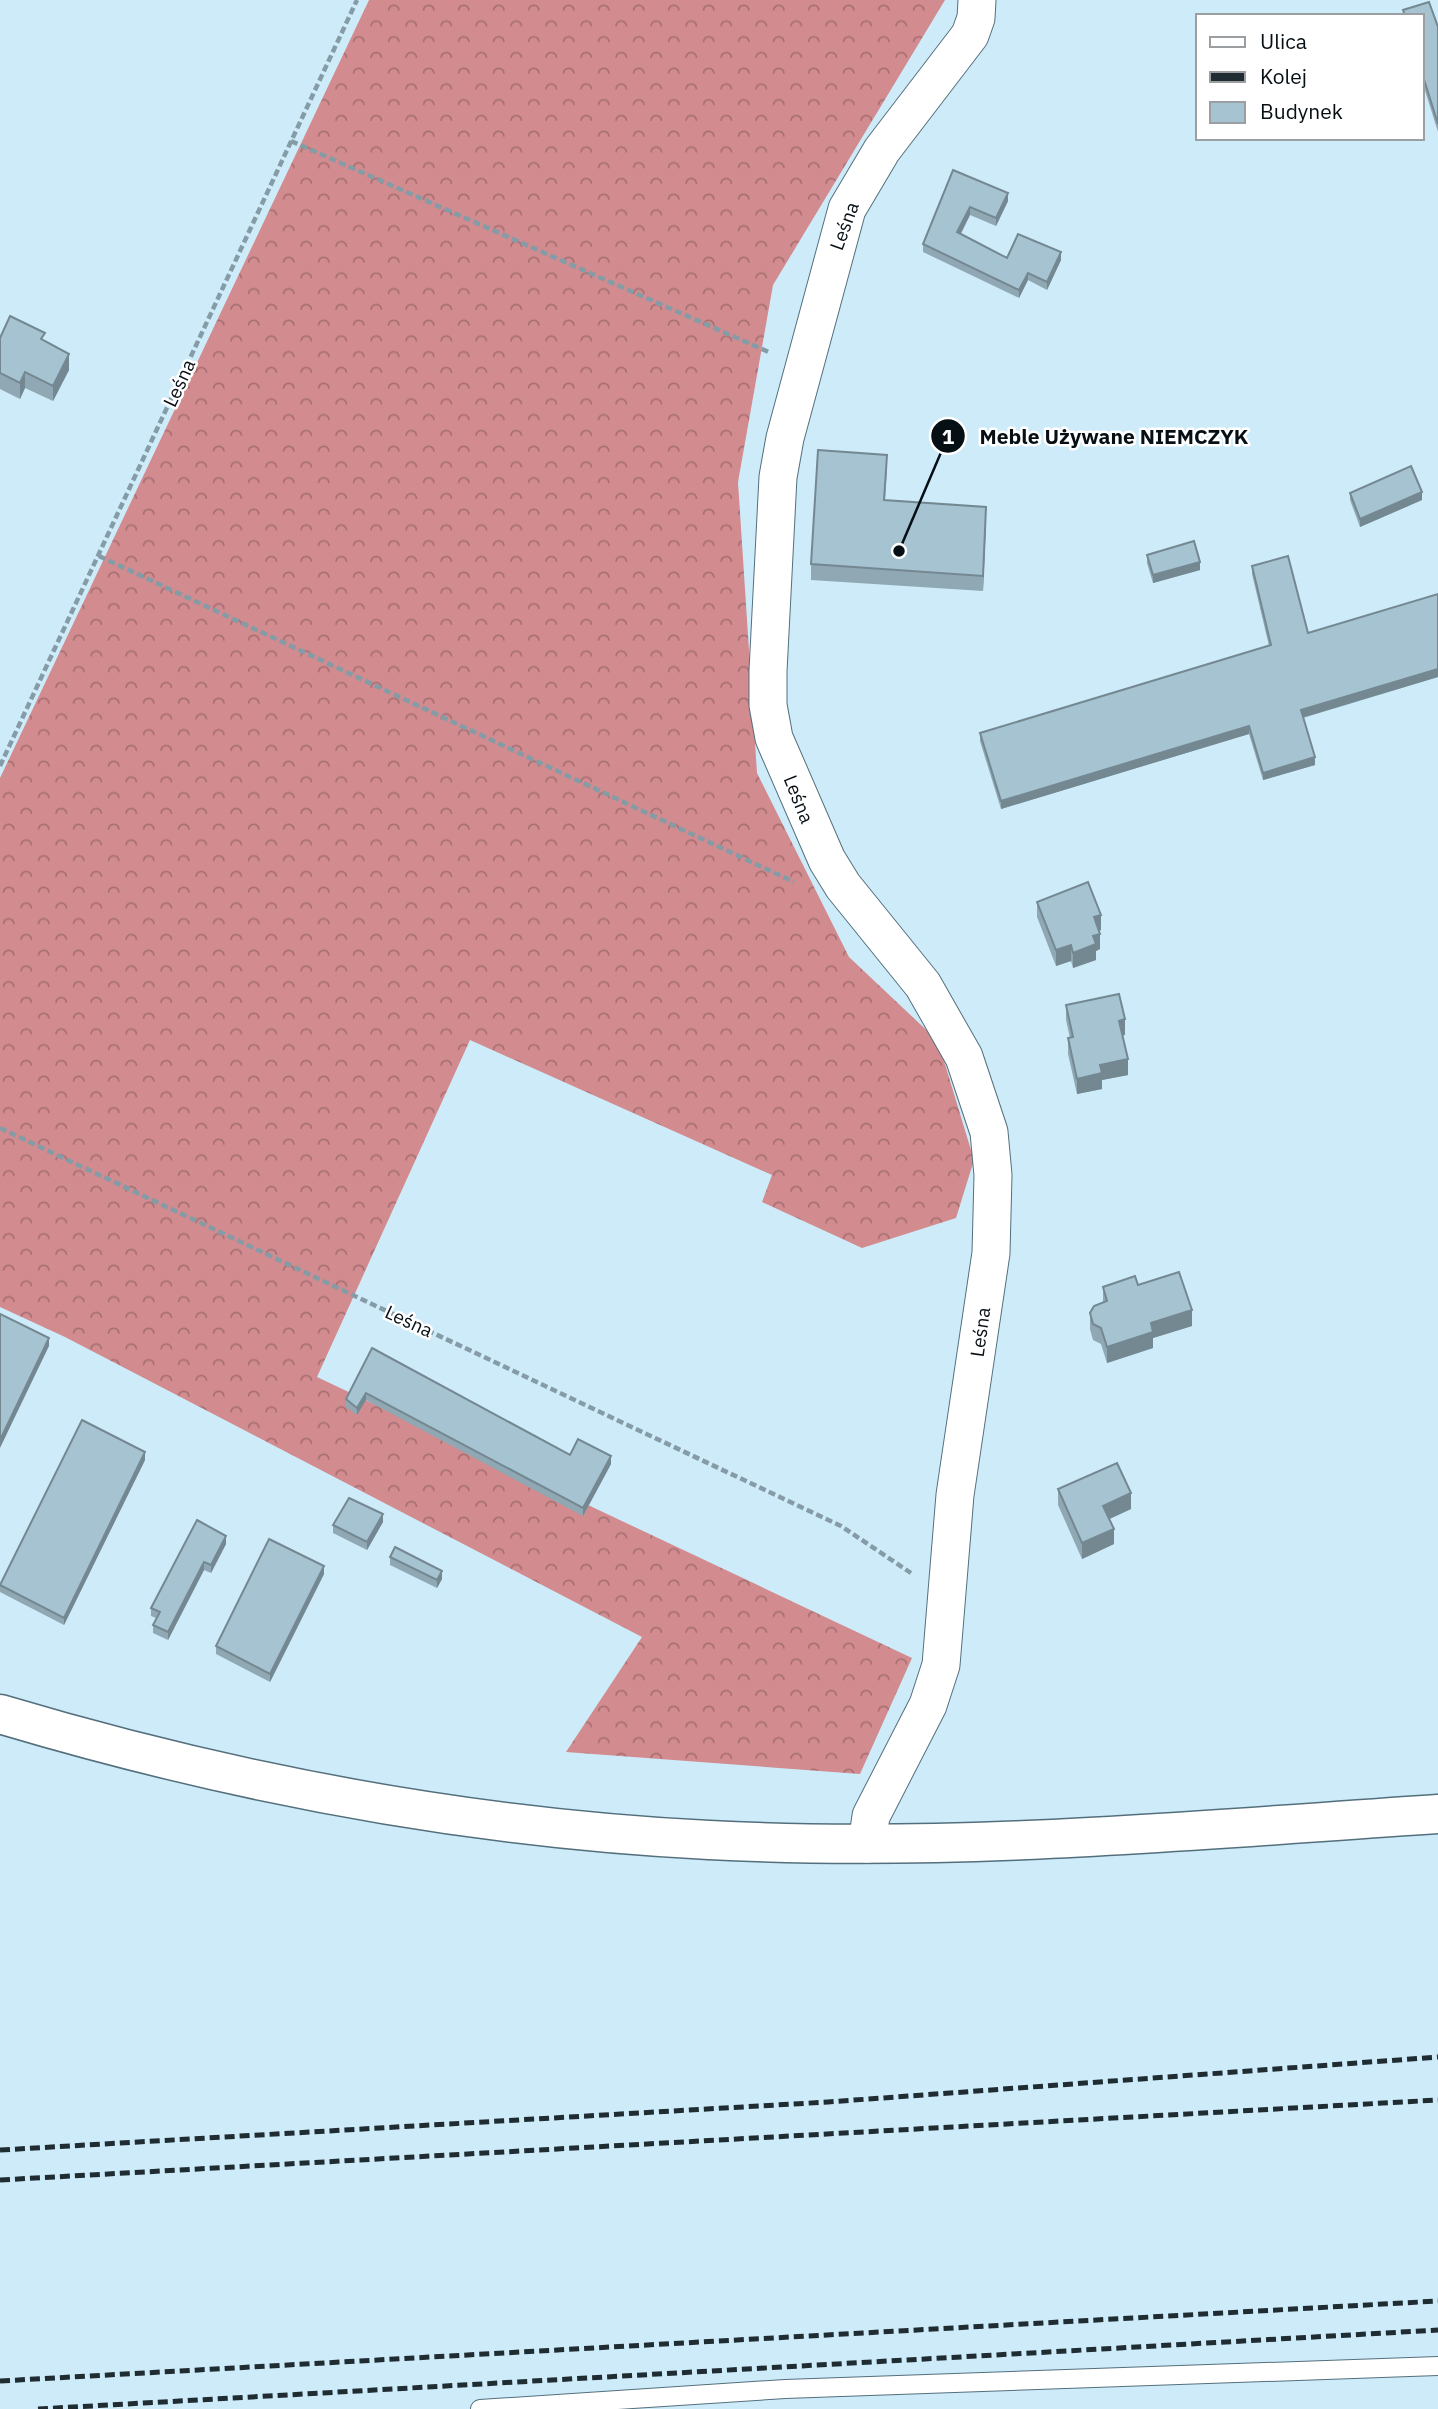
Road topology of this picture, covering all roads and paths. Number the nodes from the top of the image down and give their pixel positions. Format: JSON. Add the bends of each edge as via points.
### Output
{"nodes":[{"id":1,"x":357,"y":0,"type":"edge"},
{"id":2,"x":976,"y":0,"type":"edge"},
{"id":3,"x":291,"y":141,"type":"junction"},
{"id":4,"x":804,"y":367,"type":"junction"},
{"id":5,"x":99,"y":556,"type":"junction"},
{"id":6,"x":0,"y":766,"type":"edge"},
{"id":7,"x":805,"y":887,"type":"dead end"},
{"id":8,"x":0,"y":1128,"type":"edge"},
{"id":9,"x":947,"y":1597,"type":"junction"},
{"id":10,"x":0,"y":1714,"type":"edge"},
{"id":11,"x":1438,"y":1814,"type":"edge"},
{"id":12,"x":867,"y":1844,"type":"junction"},
{"id":13,"x":1438,"y":2366,"type":"edge"},
{"id":14,"x":480,"y":2409,"type":"edge"}],
"edges":[{"from":1,"to":3,"type":"path","name":"Leśna"},
{"from":2,"to":4,"type":"street","name":"Leśna","via":[[970,35],[889,140],[847,209]]},
{"from":3,"to":4,"type":"path"},
{"from":3,"to":5,"type":"path","name":"Leśna"},
{"from":4,"to":9,"type":"street","name":"Leśna","via":[[778,477],[769,720],[817,843],[843,886],[939,1010],[971,1075],[989,1132],[994,1226],[955,1495]]},
{"from":5,"to":6,"type":"path","name":"Leśna"},
{"from":5,"to":7,"type":"path"},
{"from":8,"to":9,"type":"path","name":"Leśna","via":[[841,1526]]},
{"from":9,"to":12,"type":"street","name":"Leśna","via":[[941,1665],[932,1695],[871,1816]]},
{"from":10,"to":12,"type":"main road","via":[[186,1766],[433,1814],[697,1840]]},
{"from":11,"to":12,"type":"main road","via":[[1057,1839]]},
{"from":13,"to":14,"type":"lane","via":[[785,2389]]}]}
